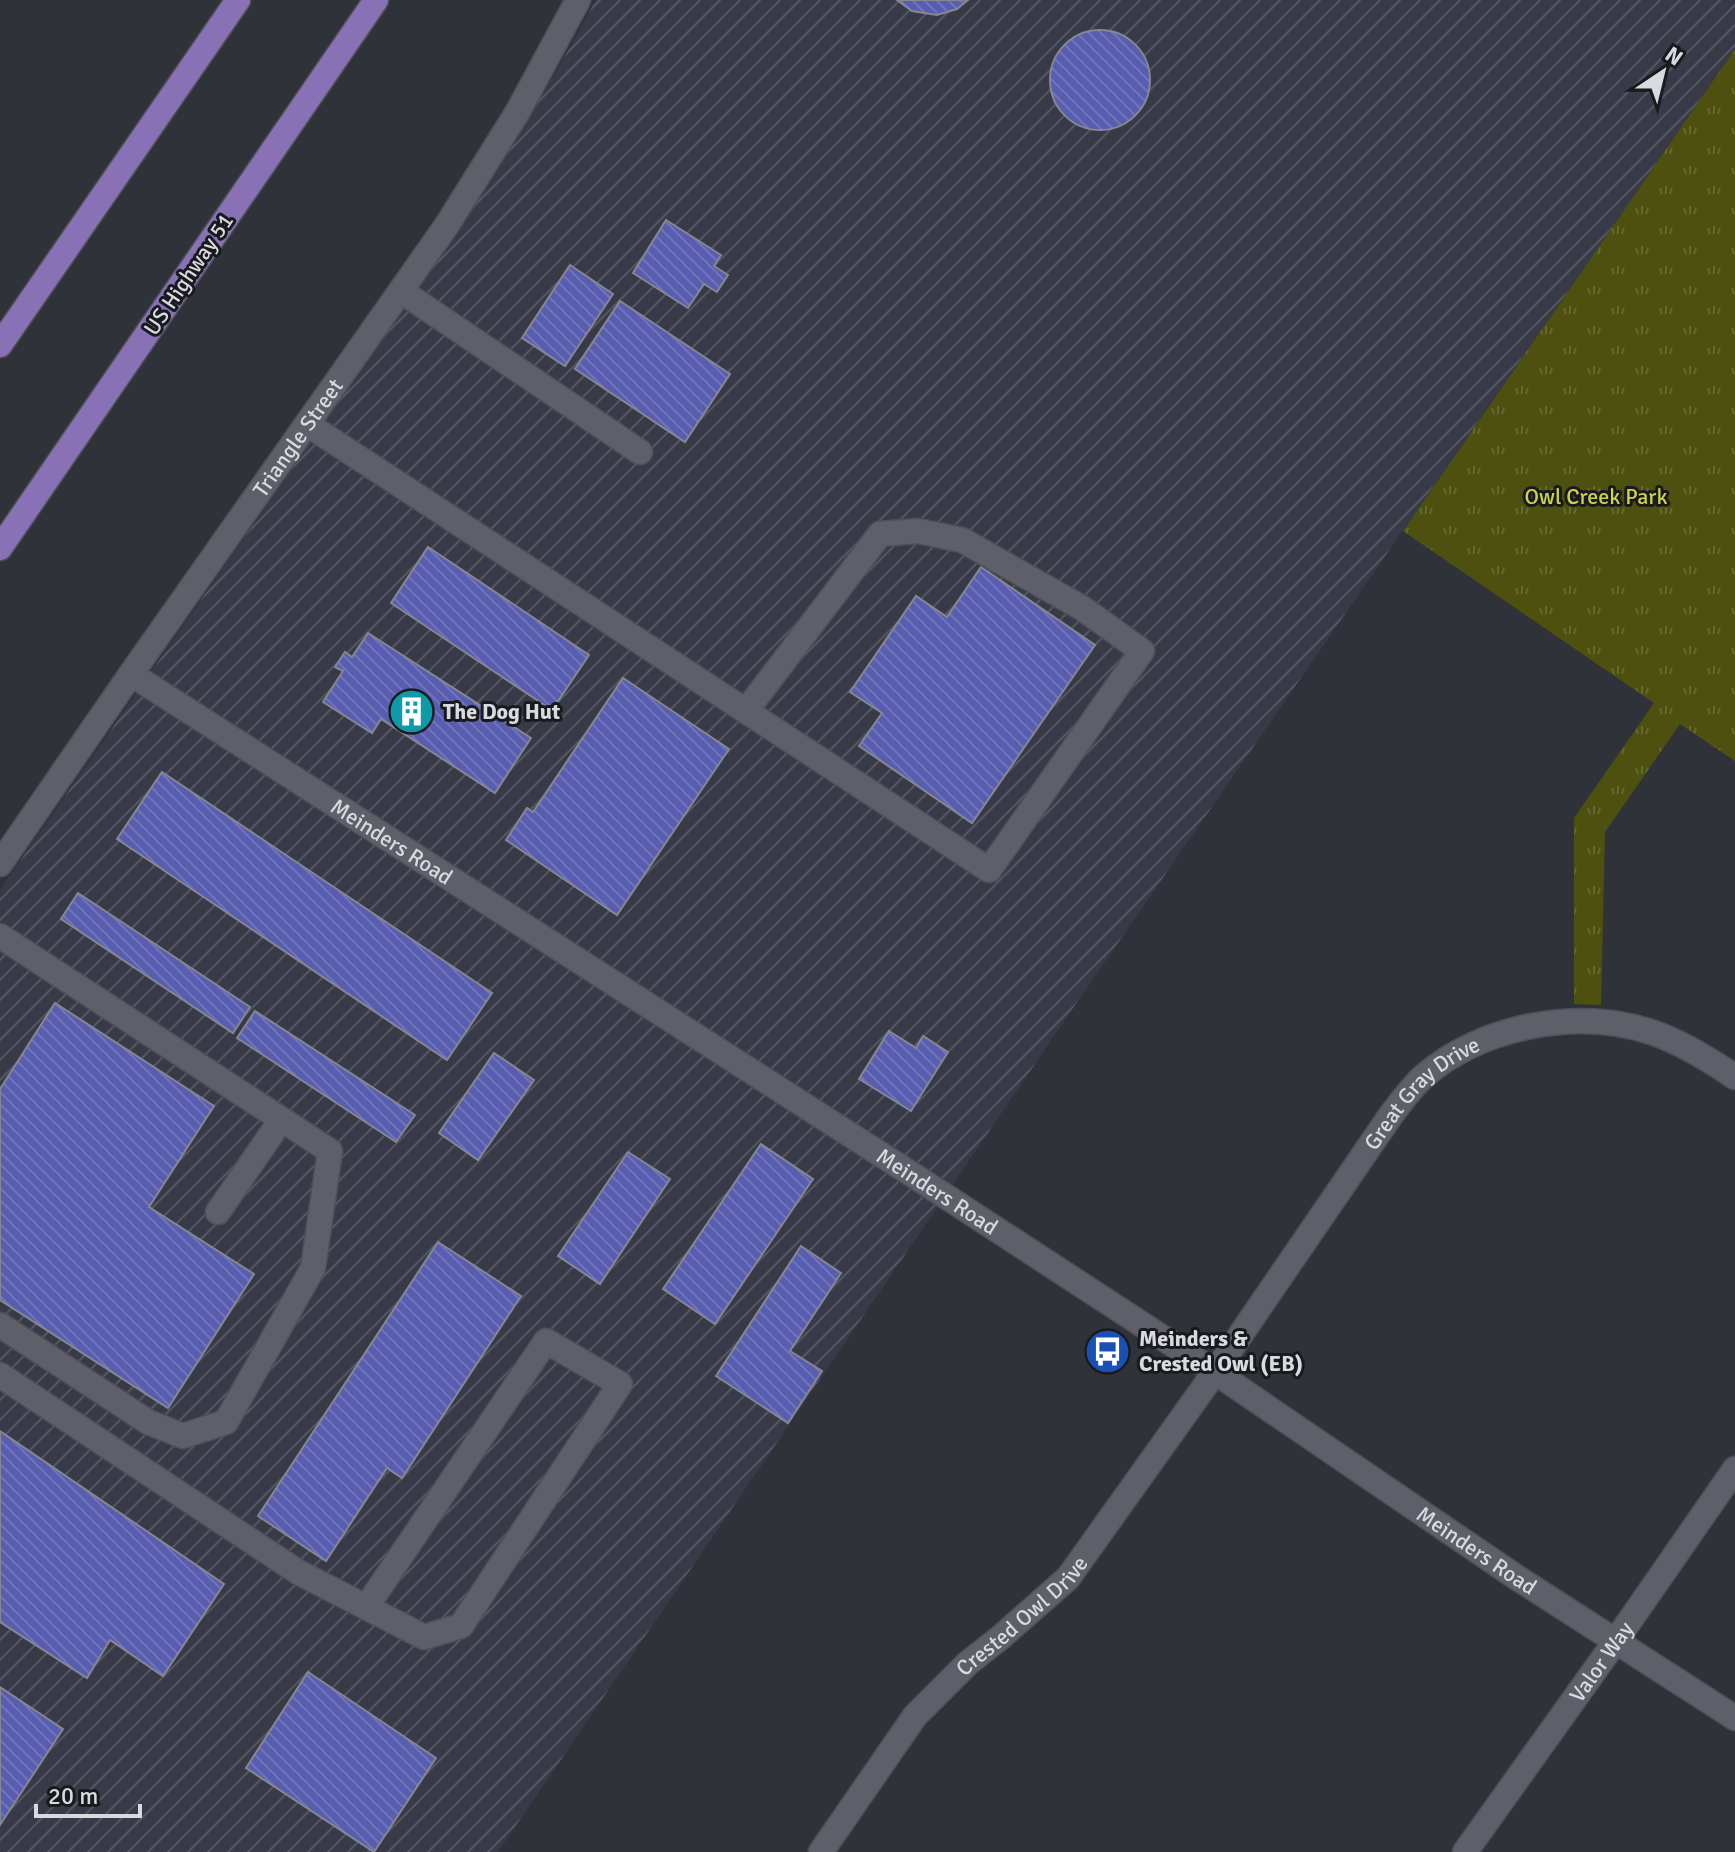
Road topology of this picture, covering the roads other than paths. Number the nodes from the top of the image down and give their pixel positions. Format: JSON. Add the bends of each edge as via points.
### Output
{"nodes":[{"id":1,"x":238,"y":0,"type":"edge"},
{"id":2,"x":376,"y":0,"type":"edge"},
{"id":3,"x":578,"y":0,"type":"edge"},
{"id":4,"x":401,"y":291,"type":"junction"},
{"id":5,"x":0,"y":345,"type":"edge"},
{"id":6,"x":307,"y":424,"type":"junction"},
{"id":7,"x":640,"y":452,"type":"dead end"},
{"id":8,"x":0,"y":548,"type":"edge"},
{"id":9,"x":131,"y":674,"type":"junction"},
{"id":10,"x":746,"y":711,"type":"junction"},
{"id":11,"x":0,"y":864,"type":"edge"},
{"id":12,"x":0,"y":936,"type":"edge"},
{"id":13,"x":1735,"y":1077,"type":"edge"},
{"id":14,"x":281,"y":1120,"type":"junction"},
{"id":15,"x":218,"y":1212,"type":"dead end"},
{"id":16,"x":0,"y":1325,"type":"edge"},
{"id":17,"x":1215,"y":1372,"type":"junction"},
{"id":18,"x":0,"y":1375,"type":"edge"},
{"id":19,"x":1735,"y":1469,"type":"edge"},
{"id":20,"x":367,"y":1606,"type":"junction"},
{"id":21,"x":1615,"y":1642,"type":"junction"},
{"id":22,"x":1735,"y":1718,"type":"edge"},
{"id":23,"x":821,"y":1852,"type":"edge"},
{"id":24,"x":1465,"y":1852,"type":"edge"}],
"edges":[{"from":1,"to":5,"type":"main road"},
{"from":2,"to":8,"type":"main road","name":"US Highway 51"},
{"from":3,"to":4,"type":"street","name":"Triangle Street","via":[[517,113]]},
{"from":4,"to":6,"type":"street","name":"Triangle Street"},
{"from":4,"to":7,"type":"street"},
{"from":6,"to":9,"type":"street","name":"Triangle Street"},
{"from":6,"to":10,"type":"street"},
{"from":9,"to":11,"type":"street","name":"Triangle Street"},
{"from":9,"to":17,"type":"street","name":"Meinders Road"},
{"from":10,"to":10,"type":"street","via":[[880,534],[918,531],[962,540],[1082,608],[1142,651],[989,870]]},
{"from":12,"to":14,"type":"street"},
{"from":13,"to":17,"type":"street","name":"Great Gray Drive","via":[[1654,1033],[1579,1021],[1496,1035],[1446,1059],[1421,1078],[1391,1115]]},
{"from":14,"to":15,"type":"street"},
{"from":14,"to":16,"type":"street","via":[[330,1151],[313,1268],[226,1422],[183,1436],[148,1422]]},
{"from":17,"to":21,"type":"street","name":"Meinders Road"},
{"from":17,"to":23,"type":"street","name":"Crested Owl Drive","via":[[1068,1578],[915,1716]]},
{"from":18,"to":20,"type":"street","via":[[298,1572]]},
{"from":19,"to":21,"type":"street","name":"Valor Way"},
{"from":20,"to":20,"type":"street","via":[[424,1637],[461,1626],[620,1384],[546,1341]]},
{"from":21,"to":22,"type":"street","name":"Meinders Road"},
{"from":21,"to":24,"type":"street","name":"Valor Way"}]}
